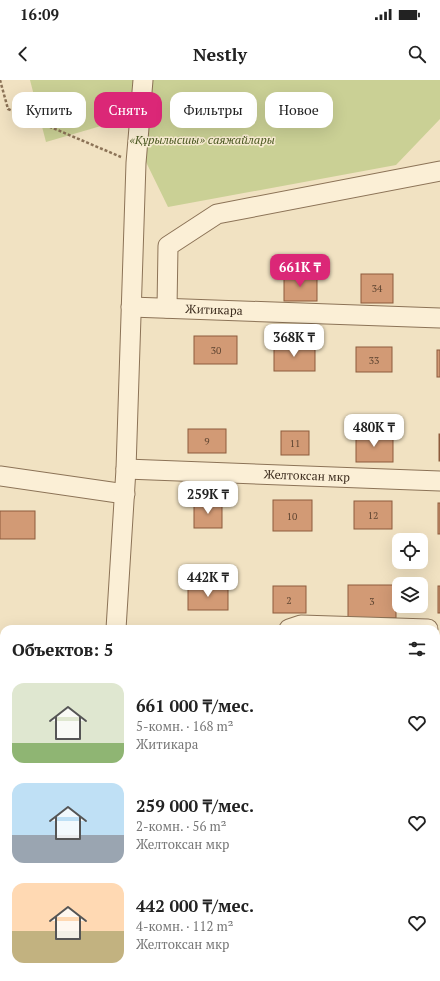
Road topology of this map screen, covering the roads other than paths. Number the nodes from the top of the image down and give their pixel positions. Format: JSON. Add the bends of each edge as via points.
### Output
{"nodes":[{"id":1,"x":143,"y":80,"type":"edge"},
{"id":2,"x":440,"y":171,"type":"edge"},
{"id":3,"x":131,"y":307,"type":"junction"},
{"id":4,"x":167,"y":308,"type":"junction"},
{"id":5,"x":440,"y":318,"type":"edge"},
{"id":6,"x":126,"y":469,"type":"junction"},
{"id":7,"x":0,"y":476,"type":"edge"},
{"id":8,"x":440,"y":481,"type":"edge"},
{"id":9,"x":125,"y":494,"type":"junction"},
{"id":10,"x":116,"y":625,"type":"edge"}],
"edges":[{"from":1,"to":3,"type":"street","via":[[136,163]]},
{"from":2,"to":4,"type":"street","via":[[217,214],[168,246]]},
{"from":3,"to":4,"type":"street","name":"Житикара"},
{"from":3,"to":6,"type":"street"},
{"from":4,"to":5,"type":"street","name":"Житикара"},
{"from":6,"to":8,"type":"street","name":"Желтоксан мкр"},
{"from":6,"to":9,"type":"street"},
{"from":7,"to":9,"type":"street"},
{"from":9,"to":10,"type":"street"}]}
